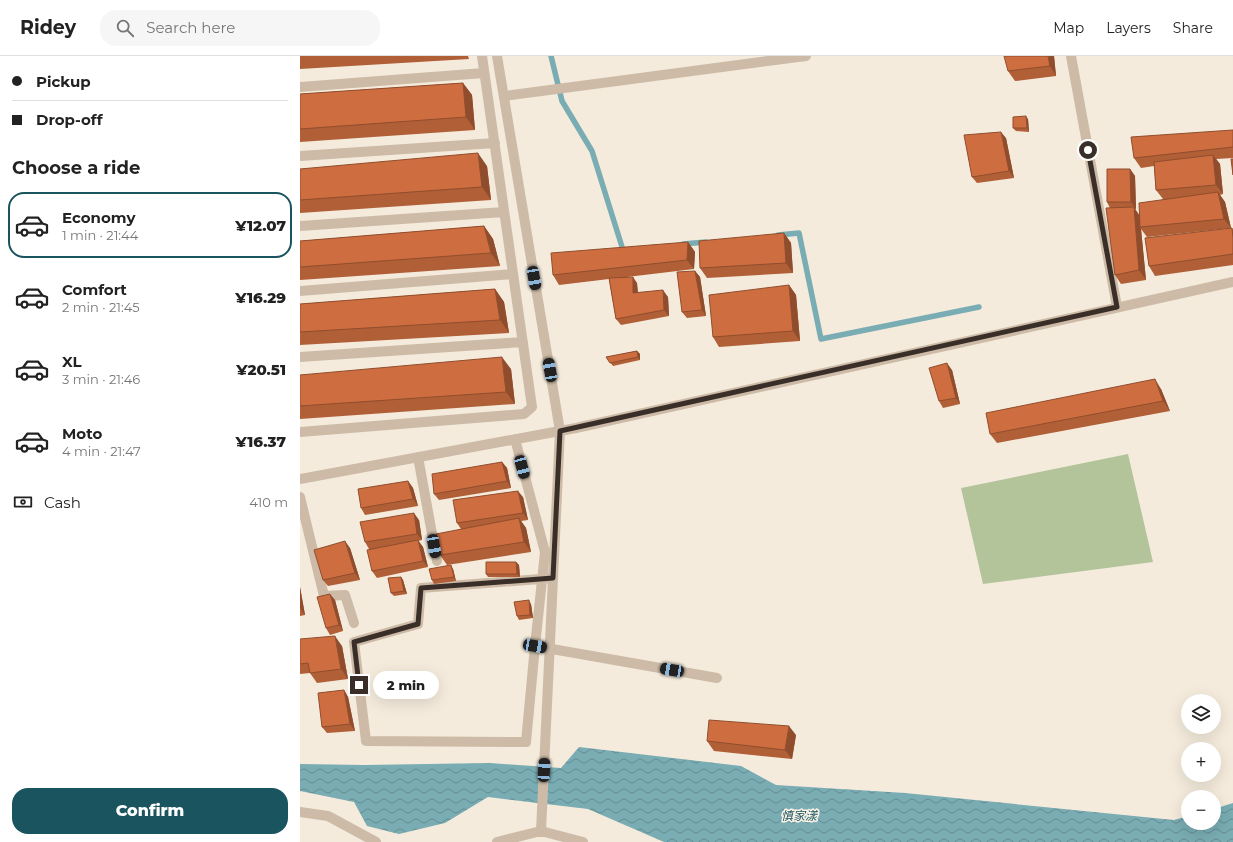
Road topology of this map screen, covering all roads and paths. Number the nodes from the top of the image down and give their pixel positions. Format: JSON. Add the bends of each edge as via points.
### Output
{"nodes":[{"id":1,"x":482,"y":56,"type":"edge"},
{"id":2,"x":497,"y":56,"type":"edge"},
{"id":3,"x":806,"y":56,"type":"edge"},
{"id":4,"x":1071,"y":56,"type":"edge"},
{"id":5,"x":484,"y":73,"type":"junction"},
{"id":6,"x":300,"y":87,"type":"edge"},
{"id":7,"x":504,"y":96,"type":"junction"},
{"id":8,"x":495,"y":143,"type":"junction"},
{"id":9,"x":300,"y":156,"type":"edge"},
{"id":10,"x":504,"y":212,"type":"junction"},
{"id":11,"x":300,"y":226,"type":"edge"},
{"id":12,"x":513,"y":274,"type":"junction"},
{"id":13,"x":1233,"y":282,"type":"edge"},
{"id":14,"x":300,"y":291,"type":"edge"},
{"id":15,"x":1117,"y":307,"type":"junction"},
{"id":16,"x":523,"y":342,"type":"junction"},
{"id":17,"x":300,"y":357,"type":"edge"},
{"id":18,"x":560,"y":431,"type":"junction"},
{"id":19,"x":300,"y":432,"type":"edge"},
{"id":20,"x":515,"y":439,"type":"junction"},
{"id":21,"x":418,"y":457,"type":"junction"},
{"id":22,"x":300,"y":479,"type":"edge"},
{"id":23,"x":300,"y":497,"type":"edge"},
{"id":24,"x":437,"y":561,"type":"edge"},
{"id":25,"x":553,"y":578,"type":"junction"},
{"id":26,"x":542,"y":579,"type":"junction"},
{"id":27,"x":354,"y":623,"type":"dead end"},
{"id":28,"x":535,"y":646,"type":"junction"},
{"id":29,"x":550,"y":648,"type":"junction"},
{"id":30,"x":717,"y":678,"type":"dead end"},
{"id":31,"x":300,"y":812,"type":"edge"},
{"id":32,"x":541,"y":831,"type":"junction"},
{"id":33,"x":376,"y":842,"type":"edge"},
{"id":34,"x":497,"y":842,"type":"edge"},
{"id":35,"x":583,"y":842,"type":"edge"}],
"edges":[{"from":1,"to":5,"type":"street"},
{"from":2,"to":7,"type":"street"},
{"from":3,"to":7,"type":"street"},
{"from":4,"to":15,"type":"street"},
{"from":5,"to":6,"type":"street"},
{"from":5,"to":8,"type":"street"},
{"from":7,"to":18,"type":"street"},
{"from":8,"to":9,"type":"street"},
{"from":8,"to":10,"type":"street"},
{"from":10,"to":11,"type":"street"},
{"from":10,"to":12,"type":"street"},
{"from":12,"to":14,"type":"street"},
{"from":12,"to":16,"type":"street"},
{"from":13,"to":15,"type":"street"},
{"from":15,"to":18,"type":"street"},
{"from":16,"to":17,"type":"street"},
{"from":16,"to":19,"type":"street","via":[[532,407],[524,414]]},
{"from":18,"to":20,"type":"street"},
{"from":18,"to":25,"type":"street"},
{"from":20,"to":21,"type":"street"},
{"from":20,"to":26,"type":"street","via":[[545,552]]},
{"from":21,"to":22,"type":"street"},
{"from":21,"to":24,"type":"street"},
{"from":23,"to":27,"type":"street","via":[[324,596],[345,595]]},
{"from":25,"to":26,"type":"street"},
{"from":25,"to":29,"type":"street"},
{"from":26,"to":28,"type":"street"},
{"from":26,"to":28,"type":"street","via":[[421,588],[418,624],[354,642],[366,741],[526,742]]},
{"from":28,"to":29,"type":"street"},
{"from":29,"to":30,"type":"street"},
{"from":29,"to":32,"type":"street"},
{"from":31,"to":33,"type":"street","via":[[328,816]]},
{"from":32,"to":34,"type":"street"},
{"from":32,"to":35,"type":"street"}]}
